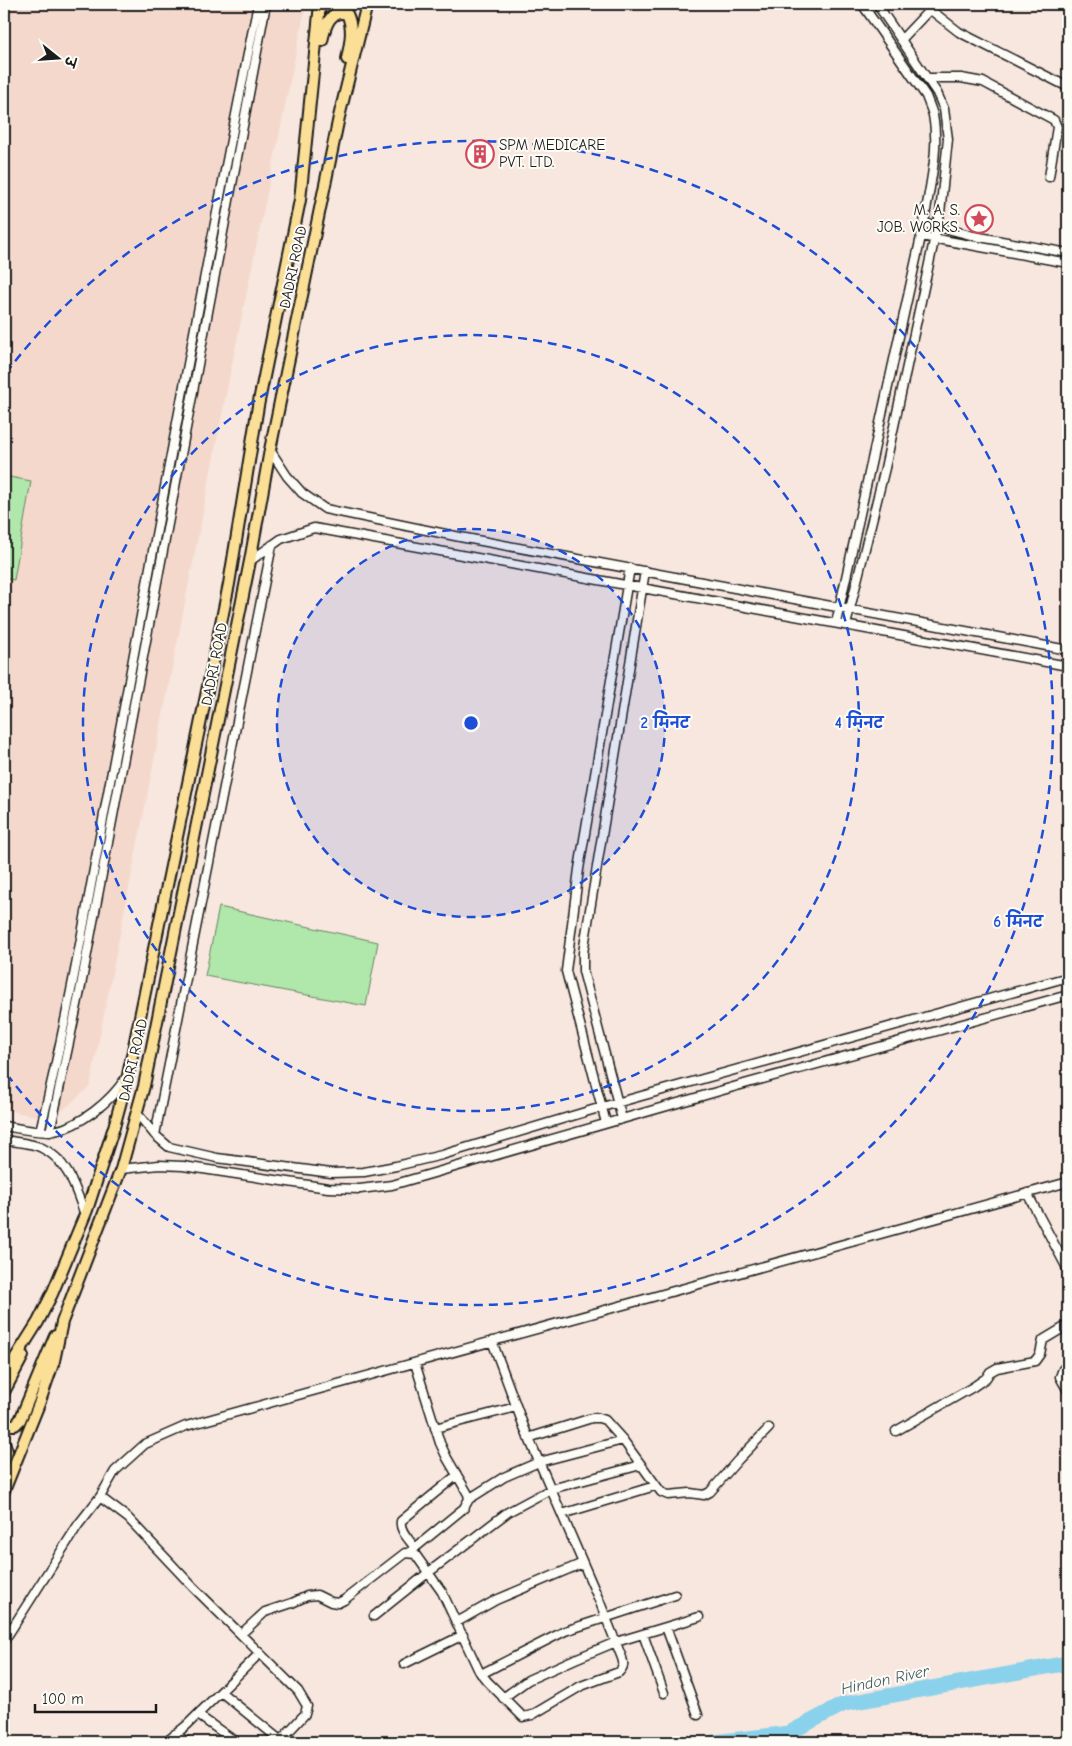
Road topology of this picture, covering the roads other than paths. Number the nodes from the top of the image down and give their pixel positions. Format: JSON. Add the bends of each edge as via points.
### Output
{"nodes":[{"id":1,"x":258,"y":4,"type":"edge"},
{"id":2,"x":266,"y":4,"type":"edge"},
{"id":3,"x":320,"y":4,"type":"edge"},
{"id":4,"x":367,"y":4,"type":"edge"},
{"id":5,"x":862,"y":4,"type":"edge"},
{"id":6,"x":877,"y":4,"type":"edge"},
{"id":7,"x":923,"y":4,"type":"edge"},
{"id":8,"x":933,"y":7,"type":"edge"},
{"id":9,"x":901,"y":40,"type":"junction"},
{"id":10,"x":927,"y":78,"type":"junction"},
{"id":11,"x":312,"y":83,"type":"junction"},
{"id":12,"x":1068,"y":87,"type":"edge"},
{"id":13,"x":339,"y":117,"type":"junction"},
{"id":14,"x":1049,"y":177,"type":"dead end"},
{"id":15,"x":924,"y":223,"type":"junction"},
{"id":16,"x":938,"y":227,"type":"junction"},
{"id":17,"x":920,"y":236,"type":"junction"},
{"id":18,"x":934,"y":239,"type":"junction"},
{"id":19,"x":1068,"y":253,"type":"edge"},
{"id":20,"x":1068,"y":263,"type":"edge"},
{"id":21,"x":270,"y":450,"type":"junction"},
{"id":22,"x":460,"y":537,"type":"junction"},
{"id":23,"x":272,"y":545,"type":"junction"},
{"id":24,"x":456,"y":554,"type":"junction"},
{"id":25,"x":250,"y":561,"type":"junction"},
{"id":26,"x":630,"y":568,"type":"junction"},
{"id":27,"x":645,"y":571,"type":"junction"},
{"id":28,"x":627,"y":585,"type":"junction"},
{"id":29,"x":642,"y":588,"type":"junction"},
{"id":30,"x":839,"y":607,"type":"junction"},
{"id":31,"x":850,"y":609,"type":"junction"},
{"id":32,"x":836,"y":623,"type":"junction"},
{"id":33,"x":846,"y":625,"type":"junction"},
{"id":34,"x":1068,"y":650,"type":"edge"},
{"id":35,"x":1068,"y":666,"type":"edge"},
{"id":36,"x":1068,"y":978,"type":"edge"},
{"id":37,"x":1068,"y":995,"type":"edge"},
{"id":38,"x":128,"y":1075,"type":"junction"},
{"id":39,"x":618,"y":1104,"type":"junction"},
{"id":40,"x":602,"y":1107,"type":"junction"},
{"id":41,"x":136,"y":1112,"type":"junction"},
{"id":42,"x":622,"y":1119,"type":"junction"},
{"id":43,"x":606,"y":1123,"type":"junction"},
{"id":44,"x":4,"y":1126,"type":"edge"},
{"id":45,"x":40,"y":1131,"type":"junction"},
{"id":46,"x":50,"y":1132,"type":"junction"},
{"id":47,"x":155,"y":1135,"type":"junction"},
{"id":48,"x":4,"y":1140,"type":"edge"},
{"id":49,"x":121,"y":1169,"type":"junction"},
{"id":50,"x":1068,"y":1182,"type":"edge"},
{"id":51,"x":1027,"y":1194,"type":"junction"},
{"id":52,"x":85,"y":1215,"type":"junction"},
{"id":53,"x":1068,"y":1270,"type":"edge"},
{"id":54,"x":38,"y":1322,"type":"junction"},
{"id":55,"x":62,"y":1322,"type":"junction"},
{"id":56,"x":1068,"y":1325,"type":"edge"},
{"id":57,"x":492,"y":1342,"type":"junction"},
{"id":58,"x":415,"y":1363,"type":"junction"},
{"id":59,"x":1068,"y":1366,"type":"edge"},
{"id":60,"x":4,"y":1376,"type":"edge"},
{"id":61,"x":1068,"y":1391,"type":"edge"},
{"id":62,"x":4,"y":1392,"type":"edge"},
{"id":63,"x":516,"y":1407,"type":"junction"},
{"id":64,"x":4,"y":1426,"type":"edge"},
{"id":65,"x":435,"y":1428,"type":"junction"},
{"id":66,"x":769,"y":1428,"type":"dead end"},
{"id":67,"x":896,"y":1431,"type":"dead end"},
{"id":68,"x":528,"y":1438,"type":"junction"},
{"id":69,"x":623,"y":1440,"type":"junction"},
{"id":70,"x":4,"y":1442,"type":"edge"},
{"id":71,"x":539,"y":1462,"type":"junction"},
{"id":72,"x":4,"y":1463,"type":"edge"},
{"id":73,"x":641,"y":1465,"type":"junction"},
{"id":74,"x":457,"y":1475,"type":"junction"},
{"id":75,"x":655,"y":1486,"type":"junction"},
{"id":76,"x":550,"y":1489,"type":"junction"},
{"id":77,"x":4,"y":1491,"type":"edge"},
{"id":78,"x":100,"y":1497,"type":"junction"},
{"id":79,"x":469,"y":1499,"type":"junction"},
{"id":80,"x":562,"y":1514,"type":"junction"},
{"id":81,"x":413,"y":1550,"type":"junction"},
{"id":82,"x":583,"y":1562,"type":"junction"},
{"id":83,"x":428,"y":1572,"type":"junction"},
{"id":84,"x":675,"y":1595,"type":"dead end"},
{"id":85,"x":374,"y":1616,"type":"dead end"},
{"id":86,"x":606,"y":1616,"type":"junction"},
{"id":87,"x":699,"y":1617,"type":"dead end"},
{"id":88,"x":456,"y":1622,"type":"junction"},
{"id":89,"x":666,"y":1627,"type":"junction"},
{"id":90,"x":241,"y":1634,"type":"junction"},
{"id":91,"x":643,"y":1634,"type":"junction"},
{"id":92,"x":463,"y":1635,"type":"junction"},
{"id":93,"x":4,"y":1641,"type":"edge"},
{"id":94,"x":616,"y":1642,"type":"junction"},
{"id":95,"x":260,"y":1653,"type":"junction"},
{"id":96,"x":404,"y":1664,"type":"dead end"},
{"id":97,"x":481,"y":1674,"type":"junction"},
{"id":98,"x":221,"y":1692,"type":"junction"},
{"id":99,"x":664,"y":1692,"type":"dead end"},
{"id":100,"x":503,"y":1698,"type":"junction"},
{"id":101,"x":198,"y":1715,"type":"junction"},
{"id":102,"x":698,"y":1715,"type":"dead end"},
{"id":103,"x":175,"y":1734,"type":"junction"},
{"id":104,"x":279,"y":1741,"type":"edge"},
{"id":105,"x":166,"y":1742,"type":"edge"},
{"id":106,"x":187,"y":1742,"type":"edge"},
{"id":107,"x":236,"y":1742,"type":"edge"}],
"edges":[{"from":1,"to":45,"type":"street","via":[[71,989]]},
{"from":2,"to":46,"type":"street","via":[[80,990]]},
{"from":3,"to":11,"type":"main road","name":"DADRI ROAD"},
{"from":4,"to":13,"type":"main road","name":"DADRI ROAD"},
{"from":5,"to":15,"type":"street","via":[[926,96],[933,114],[934,152]]},
{"from":6,"to":9,"type":"street"},
{"from":7,"to":8,"type":"street"},
{"from":8,"to":9,"type":"street"},
{"from":8,"to":12,"type":"street","via":[[959,32]]},
{"from":9,"to":10,"type":"street"},
{"from":10,"to":14,"type":"street","via":[[974,79],[1054,120],[1058,127]]},
{"from":10,"to":16,"type":"street","via":[[944,109],[948,139]]},
{"from":11,"to":13,"type":"main road","via":[[328,23],[334,14],[347,14],[351,32]]},
{"from":11,"to":38,"type":"main road","name":"DADRI ROAD","via":[[300,200],[258,406],[229,584]]},
{"from":13,"to":21,"type":"main road","name":"DADRI ROAD"},
{"from":15,"to":16,"type":"street"},
{"from":15,"to":17,"type":"street"},
{"from":16,"to":18,"type":"street"},
{"from":16,"to":19,"type":"street"},
{"from":17,"to":18,"type":"street"},
{"from":17,"to":30,"type":"street"},
{"from":18,"to":20,"type":"street"},
{"from":18,"to":31,"type":"street","via":[[885,468]]},
{"from":21,"to":22,"type":"street","via":[[287,476],[325,509]]},
{"from":21,"to":25,"type":"main road","name":"DADRI ROAD"},
{"from":22,"to":24,"type":"street"},
{"from":22,"to":26,"type":"street"},
{"from":23,"to":24,"type":"street","via":[[281,538],[314,528]]},
{"from":23,"to":25,"type":"street"},
{"from":23,"to":47,"type":"street"},
{"from":24,"to":28,"type":"street"},
{"from":25,"to":41,"type":"main road","name":"DADRI ROAD","via":[[154,1041]]},
{"from":26,"to":27,"type":"street"},
{"from":26,"to":28,"type":"street"},
{"from":27,"to":29,"type":"street"},
{"from":27,"to":30,"type":"street"},
{"from":28,"to":29,"type":"street"},
{"from":28,"to":40,"type":"street","via":[[579,868],[566,971]]},
{"from":29,"to":32,"type":"street"},
{"from":29,"to":39,"type":"street","via":[[583,953],[583,971]]},
{"from":30,"to":31,"type":"street"},
{"from":30,"to":32,"type":"street"},
{"from":31,"to":33,"type":"street"},
{"from":31,"to":34,"type":"street"},
{"from":32,"to":33,"type":"street"},
{"from":33,"to":35,"type":"street"},
{"from":36,"to":39,"type":"street"},
{"from":37,"to":42,"type":"street"},
{"from":38,"to":46,"type":"street","via":[[112,1097],[96,1110]]},
{"from":38,"to":52,"type":"main road","name":"DADRI ROAD"},
{"from":39,"to":40,"type":"street"},
{"from":39,"to":42,"type":"street"},
{"from":40,"to":43,"type":"street"},
{"from":40,"to":47,"type":"street","via":[[442,1155],[364,1172],[332,1173],[217,1158],[169,1147]]},
{"from":41,"to":47,"type":"street"},
{"from":41,"to":49,"type":"main road","name":"DADRI ROAD"},
{"from":42,"to":43,"type":"street"},
{"from":43,"to":49,"type":"street","via":[[392,1185],[360,1189],[328,1188],[183,1166]]},
{"from":44,"to":45,"type":"street"},
{"from":45,"to":46,"type":"street"},
{"from":48,"to":52,"type":"street","via":[[42,1147],[63,1165],[72,1179]]},
{"from":49,"to":55,"type":"main road","name":"DADRI ROAD"},
{"from":50,"to":51,"type":"street"},
{"from":51,"to":53,"type":"street"},
{"from":51,"to":57,"type":"street"},
{"from":52,"to":54,"type":"main road","name":"DADRI ROAD"},
{"from":54,"to":60,"type":"main road","name":"DADRI ROAD"},
{"from":54,"to":62,"type":"main road","name":"DADRI ROAD"},
{"from":55,"to":64,"type":"main road","name":"DADRI ROAD","via":[[20,1420],[15,1425]]},
{"from":55,"to":77,"type":"main road","name":"DADRI ROAD","via":[[40,1404]]},
{"from":56,"to":67,"type":"street","via":[[1042,1340],[1040,1354],[1035,1361],[997,1368],[973,1388]]},
{"from":57,"to":58,"type":"street"},
{"from":57,"to":63,"type":"street"},
{"from":58,"to":65,"type":"street"},
{"from":58,"to":78,"type":"street","via":[[186,1426],[145,1444],[115,1471]]},
{"from":59,"to":61,"type":"street","via":[[1060,1377]]},
{"from":63,"to":65,"type":"street"},
{"from":63,"to":68,"type":"street"},
{"from":65,"to":74,"type":"street","via":[[446,1458]]},
{"from":66,"to":75,"type":"street","via":[[710,1492],[704,1495],[668,1495]]},
{"from":68,"to":69,"type":"street","via":[[599,1418],[605,1420]]},
{"from":68,"to":71,"type":"street"},
{"from":69,"to":71,"type":"street"},
{"from":69,"to":73,"type":"street"},
{"from":70,"to":72,"type":"main road","via":[[7,1451]]},
{"from":71,"to":76,"type":"street"},
{"from":71,"to":79,"type":"street","via":[[497,1480]]},
{"from":73,"to":75,"type":"street"},
{"from":73,"to":76,"type":"street"},
{"from":74,"to":79,"type":"street"},
{"from":74,"to":81,"type":"street","via":[[401,1522]]},
{"from":75,"to":80,"type":"street"},
{"from":76,"to":80,"type":"street"},
{"from":76,"to":83,"type":"street","via":[[508,1512]]},
{"from":78,"to":90,"type":"street","via":[[128,1518]]},
{"from":78,"to":93,"type":"street","via":[[78,1525]]},
{"from":79,"to":81,"type":"street","via":[[464,1508]]},
{"from":80,"to":82,"type":"street"},
{"from":81,"to":83,"type":"street"},
{"from":81,"to":90,"type":"street","via":[[338,1603],[317,1595],[307,1596],[265,1612]]},
{"from":82,"to":86,"type":"street"},
{"from":82,"to":88,"type":"street","via":[[496,1600]]},
{"from":83,"to":85,"type":"street"},
{"from":83,"to":88,"type":"street"},
{"from":84,"to":86,"type":"street"},
{"from":86,"to":94,"type":"street"},
{"from":86,"to":97,"type":"street","via":[[565,1631]]},
{"from":87,"to":89,"type":"street"},
{"from":88,"to":92,"type":"street"},
{"from":89,"to":91,"type":"street"},
{"from":89,"to":102,"type":"street"},
{"from":90,"to":95,"type":"street"},
{"from":91,"to":94,"type":"street"},
{"from":91,"to":99,"type":"street"},
{"from":92,"to":96,"type":"street"},
{"from":92,"to":97,"type":"street"},
{"from":94,"to":100,"type":"street","via":[[528,1680]]},
{"from":94,"to":100,"type":"street","via":[[624,1664],[619,1672],[581,1686],[528,1716],[523,1716]]},
{"from":95,"to":98,"type":"street"},
{"from":95,"to":104,"type":"street","via":[[298,1691],[308,1706]]},
{"from":97,"to":100,"type":"street"},
{"from":98,"to":101,"type":"street"},
{"from":98,"to":104,"type":"street"},
{"from":101,"to":103,"type":"street"},
{"from":101,"to":107,"type":"street"},
{"from":103,"to":105,"type":"street"},
{"from":103,"to":106,"type":"street"}]}
